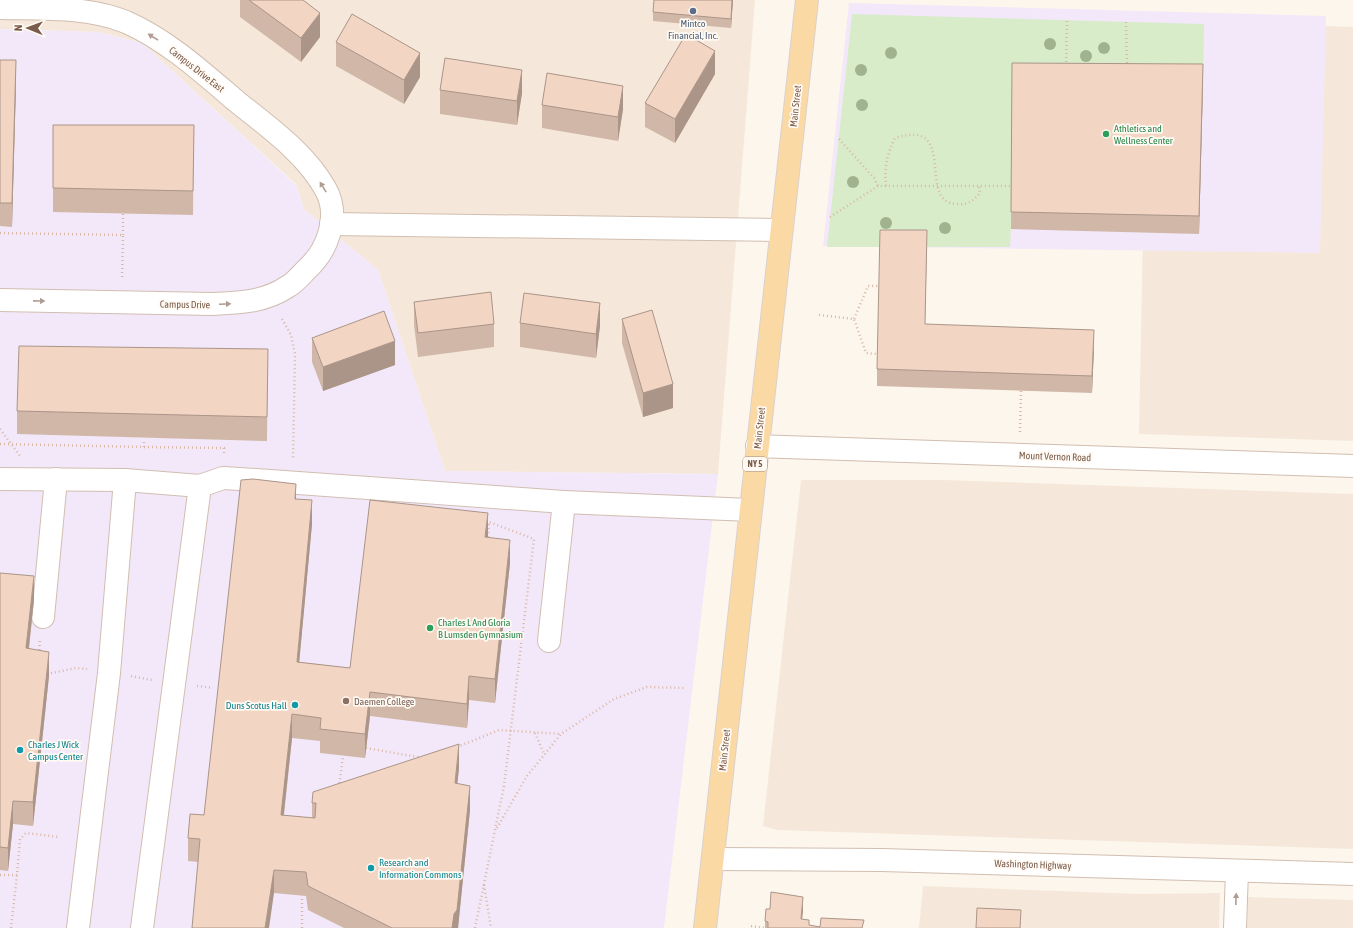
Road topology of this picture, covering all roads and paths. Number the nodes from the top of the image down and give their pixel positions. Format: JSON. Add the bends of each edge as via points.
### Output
{"nodes":[{"id":1,"x":807,"y":0,"type":"edge"},
{"id":2,"x":102,"y":7,"type":"edge"},
{"id":3,"x":0,"y":8,"type":"edge"},
{"id":4,"x":1067,"y":20,"type":"dead end"},
{"id":5,"x":1126,"y":22,"type":"dead end"},
{"id":6,"x":1066,"y":73,"type":"edge"},
{"id":7,"x":1126,"y":73,"type":"edge"},
{"id":8,"x":839,"y":139,"type":"dead end"},
{"id":9,"x":878,"y":186,"type":"junction"},
{"id":10,"x":886,"y":186,"type":"junction"},
{"id":11,"x":937,"y":186,"type":"junction"},
{"id":12,"x":979,"y":186,"type":"junction"},
{"id":13,"x":1011,"y":186,"type":"edge"},
{"id":14,"x":123,"y":213,"type":"edge"},
{"id":15,"x":830,"y":217,"type":"dead end"},
{"id":16,"x":331,"y":224,"type":"junction"},
{"id":17,"x":781,"y":230,"type":"junction"},
{"id":18,"x":0,"y":233,"type":"edge"},
{"id":19,"x":123,"y":235,"type":"junction"},
{"id":20,"x":122,"y":279,"type":"dead end"},
{"id":21,"x":878,"y":286,"type":"edge"},
{"id":22,"x":0,"y":300,"type":"edge"},
{"id":23,"x":820,"y":315,"type":"dead end"},
{"id":24,"x":282,"y":319,"type":"dead end"},
{"id":25,"x":854,"y":319,"type":"junction"},
{"id":26,"x":877,"y":354,"type":"edge"},
{"id":27,"x":1021,"y":391,"type":"edge"},
{"id":28,"x":0,"y":428,"type":"edge"},
{"id":29,"x":144,"y":439,"type":"edge"},
{"id":30,"x":0,"y":444,"type":"edge"},
{"id":31,"x":11,"y":445,"type":"junction"},
{"id":32,"x":757,"y":446,"type":"junction"},
{"id":33,"x":144,"y":447,"type":"junction"},
{"id":34,"x":1020,"y":455,"type":"junction"},
{"id":35,"x":1353,"y":466,"type":"edge"},
{"id":36,"x":223,"y":478,"type":"junction"},
{"id":37,"x":0,"y":479,"type":"edge"},
{"id":38,"x":27,"y":479,"type":"junction"},
{"id":39,"x":56,"y":479,"type":"junction"},
{"id":40,"x":125,"y":480,"type":"junction"},
{"id":41,"x":292,"y":482,"type":"junction"},
{"id":42,"x":200,"y":486,"type":"junction"},
{"id":43,"x":564,"y":502,"type":"junction"},
{"id":44,"x":750,"y":510,"type":"junction"},
{"id":45,"x":488,"y":537,"type":"edge"},
{"id":46,"x":43,"y":617,"type":"joint"},
{"id":47,"x":549,"y":641,"type":"dead end"},
{"id":48,"x":39,"y":655,"type":"edge"},
{"id":49,"x":42,"y":672,"type":"edge"},
{"id":50,"x":47,"y":674,"type":"edge"},
{"id":51,"x":686,"y":688,"type":"dead end"},
{"id":52,"x":512,"y":730,"type":"junction"},
{"id":53,"x":536,"y":733,"type":"junction"},
{"id":54,"x":561,"y":734,"type":"junction"},
{"id":55,"x":366,"y":748,"type":"edge"},
{"id":56,"x":450,"y":750,"type":"edge"},
{"id":57,"x":544,"y":754,"type":"junction"},
{"id":58,"x":343,"y":756,"type":"edge"},
{"id":59,"x":429,"y":758,"type":"edge"},
{"id":60,"x":338,"y":791,"type":"edge"},
{"id":61,"x":495,"y":831,"type":"junction"},
{"id":62,"x":59,"y":837,"type":"dead end"},
{"id":63,"x":712,"y":859,"type":"junction"},
{"id":64,"x":1237,"y":871,"type":"junction"},
{"id":65,"x":1353,"y":874,"type":"edge"},
{"id":66,"x":0,"y":875,"type":"edge"},
{"id":67,"x":16,"y":875,"type":"junction"},
{"id":68,"x":484,"y":884,"type":"junction"},
{"id":69,"x":302,"y":896,"type":"edge"},
{"id":70,"x":752,"y":926,"type":"dead end"},
{"id":71,"x":11,"y":928,"type":"edge"},
{"id":72,"x":78,"y":928,"type":"edge"},
{"id":73,"x":142,"y":928,"type":"edge"},
{"id":74,"x":302,"y":928,"type":"edge"},
{"id":75,"x":474,"y":928,"type":"edge"},
{"id":76,"x":491,"y":928,"type":"edge"},
{"id":77,"x":705,"y":928,"type":"edge"},
{"id":78,"x":764,"y":928,"type":"edge"},
{"id":79,"x":1235,"y":928,"type":"edge"}],
"edges":[{"from":1,"to":17,"type":"main road","name":"Main Street","number":"NY 5"},
{"from":2,"to":3,"type":"street","name":"Campus Drive East"},
{"from":16,"to":2,"type":"street","name":"Campus Drive East","one_way":true,"via":[[331,206],[326,190],[309,165],[276,134],[185,59],[152,35]]},
{"from":4,"to":6,"type":"path"},
{"from":5,"to":7,"type":"path"},
{"from":8,"to":9,"type":"path","via":[[874,178]]},
{"from":9,"to":10,"type":"path"},
{"from":9,"to":15,"type":"path"},
{"from":10,"to":11,"type":"path"},
{"from":10,"to":11,"type":"path","via":[[884,167],[890,147],[895,138],[909,133],[924,137],[932,146]]},
{"from":11,"to":12,"type":"path"},
{"from":11,"to":12,"type":"path","via":[[942,196],[952,204],[963,205],[973,201],[980,193]]},
{"from":12,"to":13,"type":"path"},
{"from":14,"to":19,"type":"path"},
{"from":16,"to":17,"type":"street"},
{"from":22,"to":16,"type":"street","name":"Campus Drive","one_way":true,"via":[[212,304],[239,303],[269,297],[288,287],[314,263],[325,247]]},
{"from":17,"to":32,"type":"main road","name":"Main Street","number":"NY 5"},
{"from":18,"to":19,"type":"path"},
{"from":19,"to":20,"type":"path"},
{"from":21,"to":25,"type":"path","via":[[868,286]]},
{"from":23,"to":25,"type":"path"},
{"from":24,"to":41,"type":"path","via":[[291,335],[296,354]]},
{"from":25,"to":26,"type":"path","via":[[866,353]]},
{"from":27,"to":34,"type":"path"},
{"from":28,"to":31,"type":"path"},
{"from":29,"to":33,"type":"path"},
{"from":30,"to":31,"type":"path"},
{"from":31,"to":33,"type":"path"},
{"from":31,"to":38,"type":"path","via":[[22,458]]},
{"from":32,"to":34,"type":"street","name":"Mount Vernon Road"},
{"from":32,"to":44,"type":"main road","name":"Main Street","number":"NY 5"},
{"from":33,"to":36,"type":"path","via":[[224,448]]},
{"from":34,"to":35,"type":"street","name":"Mount Vernon Road"},
{"from":36,"to":41,"type":"street"},
{"from":36,"to":42,"type":"street"},
{"from":37,"to":38,"type":"street"},
{"from":38,"to":39,"type":"street"},
{"from":39,"to":40,"type":"street"},
{"from":39,"to":46,"type":"street"},
{"from":40,"to":42,"type":"street"},
{"from":40,"to":72,"type":"street","via":[[109,673]]},
{"from":41,"to":43,"type":"street"},
{"from":42,"to":73,"type":"street"},
{"from":43,"to":44,"type":"street"},
{"from":43,"to":47,"type":"street"},
{"from":44,"to":63,"type":"main road","name":"Main Street","number":"NY 5"},
{"from":45,"to":52,"type":"path","via":[[489,522],[534,539]]},
{"from":46,"to":48,"type":"path"},
{"from":49,"to":50,"type":"path"},
{"from":51,"to":54,"type":"path","via":[[647,687],[627,694],[614,699]]},
{"from":52,"to":53,"type":"path"},
{"from":52,"to":56,"type":"path","via":[[499,730]]},
{"from":52,"to":61,"type":"path"},
{"from":53,"to":54,"type":"path"},
{"from":53,"to":57,"type":"path"},
{"from":54,"to":57,"type":"path"},
{"from":55,"to":59,"type":"path"},
{"from":57,"to":61,"type":"path","via":[[527,776]]},
{"from":58,"to":60,"type":"path"},
{"from":61,"to":68,"type":"path"},
{"from":62,"to":67,"type":"path","via":[[26,833],[20,839]]},
{"from":63,"to":64,"type":"street","name":"Washington Highway","via":[[882,860]]},
{"from":63,"to":77,"type":"main road","name":"Main Street","number":"NY 5"},
{"from":64,"to":65,"type":"street","name":"Washington Highway"},
{"from":79,"to":64,"type":"street","one_way":true},
{"from":66,"to":67,"type":"path"},
{"from":67,"to":71,"type":"path"},
{"from":68,"to":75,"type":"path"},
{"from":68,"to":76,"type":"path"},
{"from":69,"to":74,"type":"path"},
{"from":70,"to":78,"type":"path"}]}
